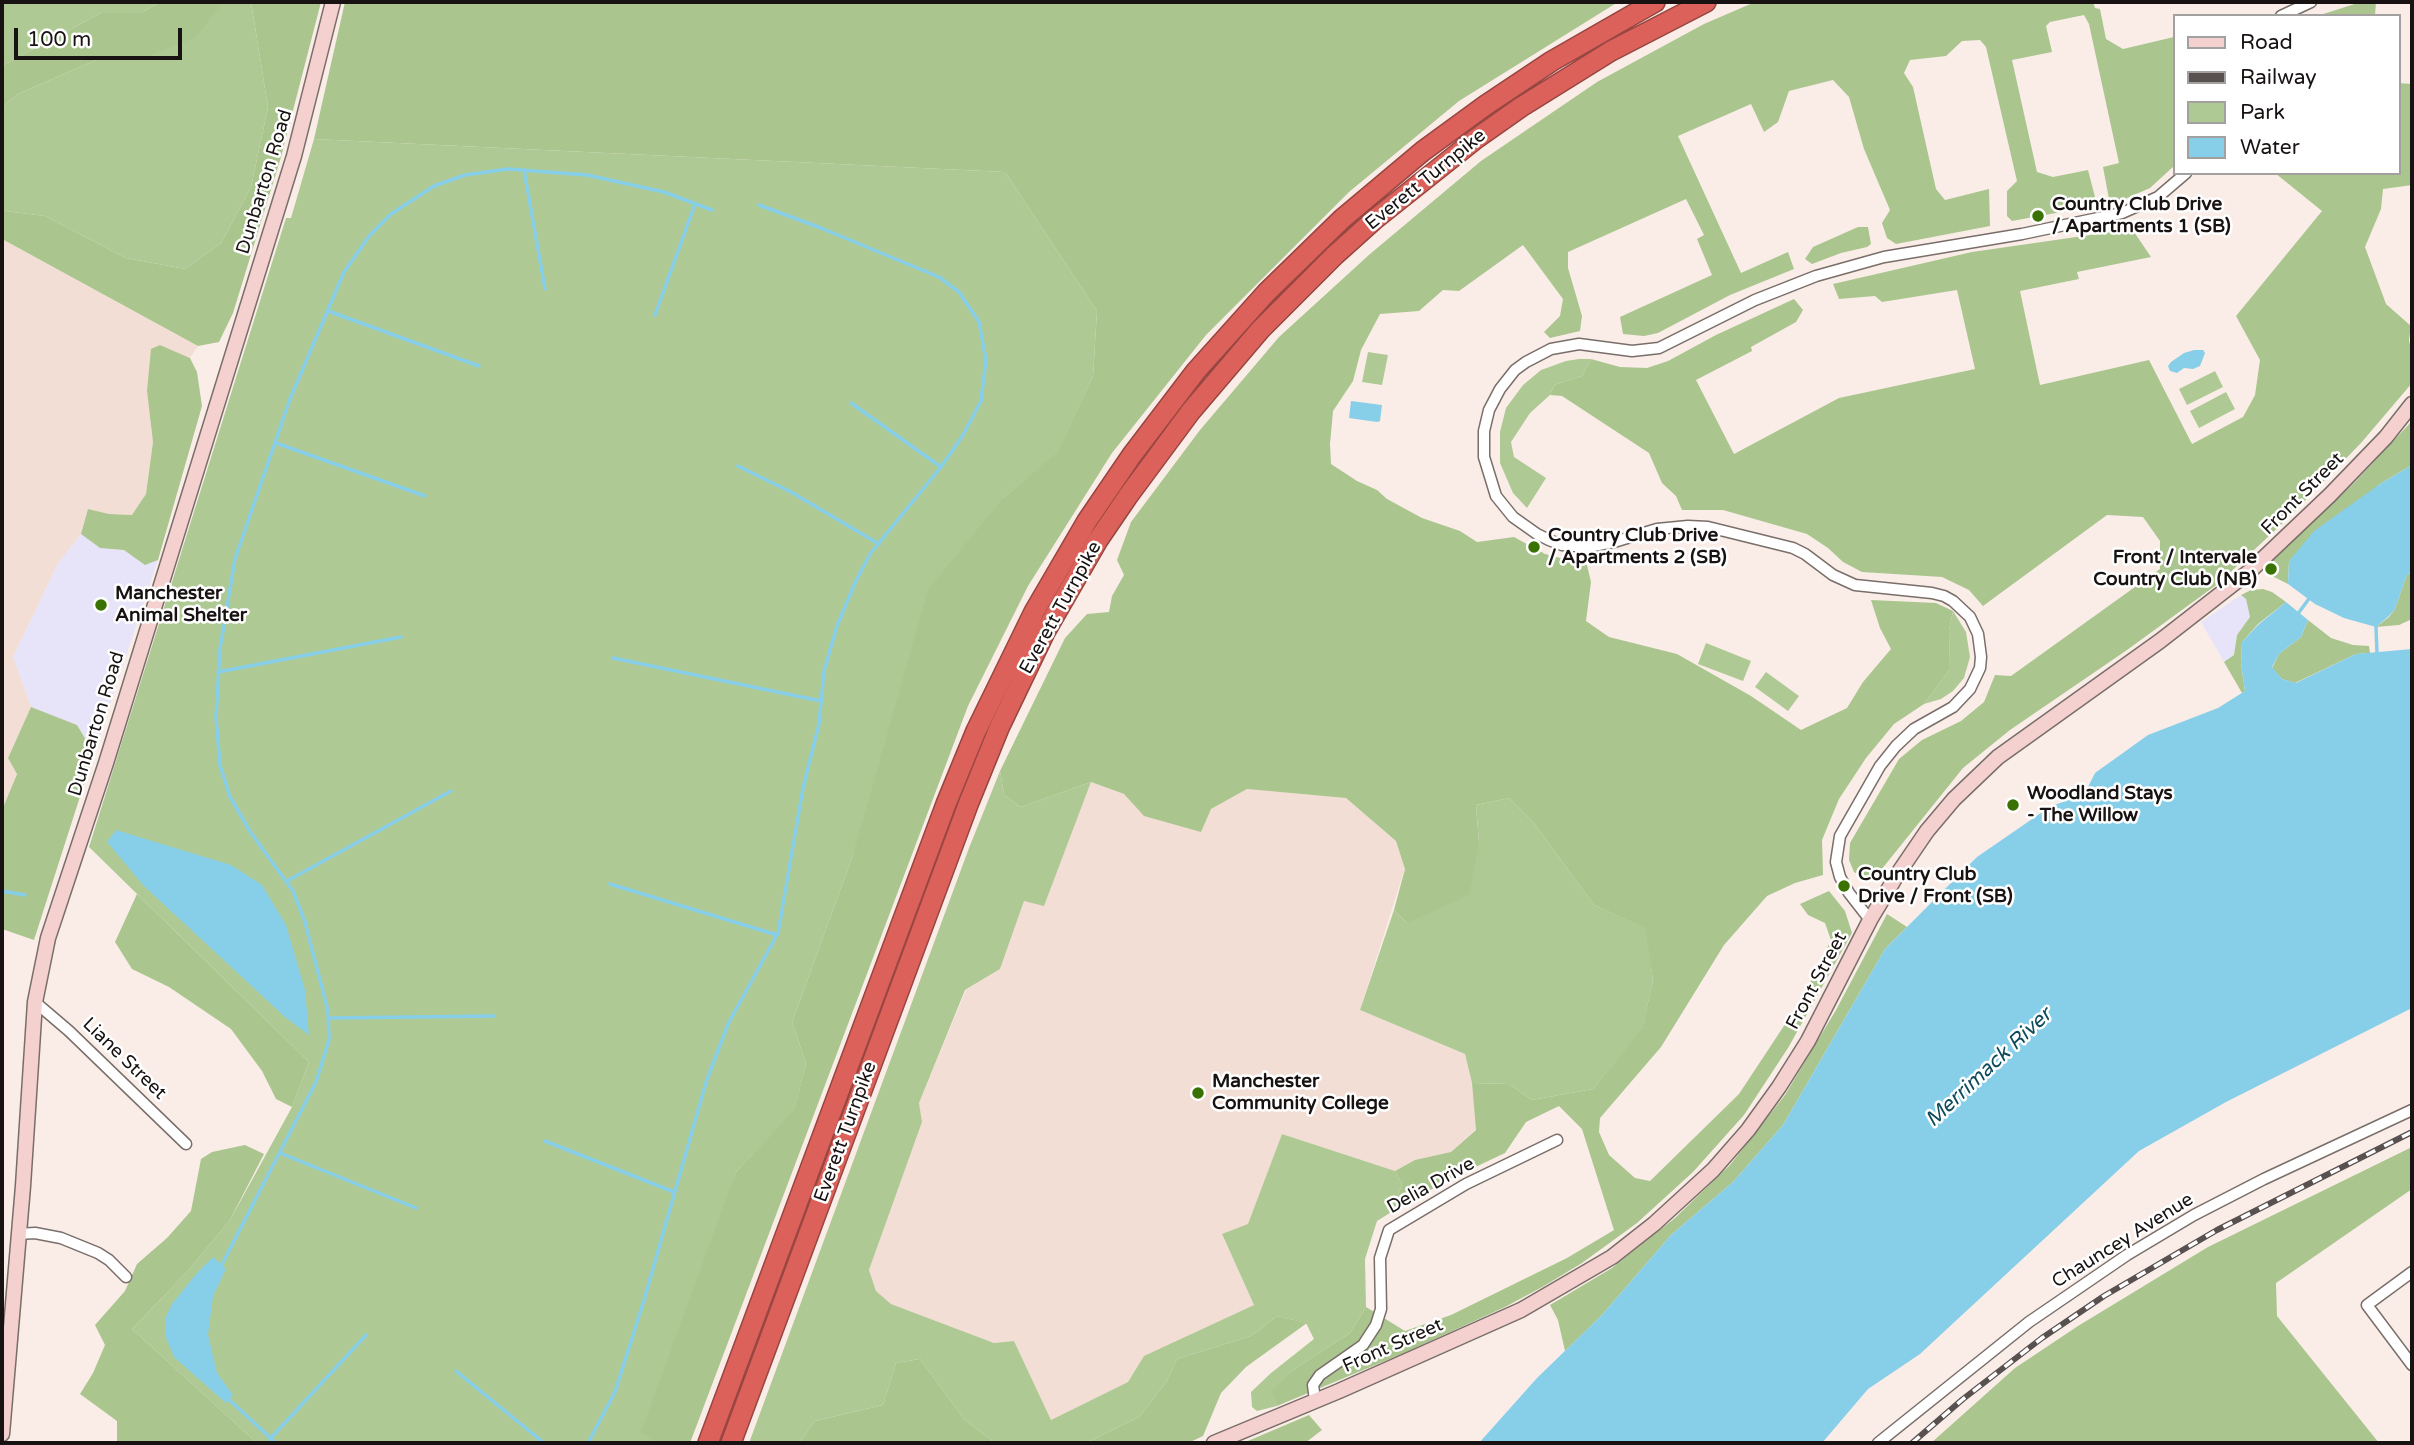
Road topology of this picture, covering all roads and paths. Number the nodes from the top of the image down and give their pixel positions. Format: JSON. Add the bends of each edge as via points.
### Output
{"nodes":[{"id":1,"x":333,"y":2,"type":"edge"},
{"id":2,"x":1655,"y":2,"type":"edge"},
{"id":3,"x":1706,"y":2,"type":"edge"},
{"id":4,"x":2311,"y":2,"type":"edge"},
{"id":5,"x":2285,"y":14,"type":"edge"},
{"id":6,"x":2184,"y":175,"type":"edge"},
{"id":7,"x":2412,"y":404,"type":"edge"},
{"id":8,"x":1871,"y":920,"type":"junction"},
{"id":9,"x":35,"y":1002,"type":"junction"},
{"id":10,"x":2412,"y":1110,"type":"edge"},
{"id":11,"x":1557,"y":1140,"type":"dead end"},
{"id":12,"x":186,"y":1144,"type":"dead end"},
{"id":13,"x":18,"y":1234,"type":"junction"},
{"id":14,"x":2412,"y":1272,"type":"edge"},
{"id":15,"x":126,"y":1277,"type":"dead end"},
{"id":16,"x":2412,"y":1365,"type":"edge"},
{"id":17,"x":1315,"y":1400,"type":"junction"},
{"id":18,"x":2,"y":1434,"type":"edge"},
{"id":19,"x":708,"y":1443,"type":"edge"},
{"id":20,"x":731,"y":1443,"type":"edge"},
{"id":21,"x":1214,"y":1443,"type":"edge"},
{"id":22,"x":1878,"y":1443,"type":"edge"}],
"edges":[{"from":1,"to":9,"type":"main road","name":"Dunbarton Road","via":[[294,156],[48,938]]},
{"from":2,"to":19,"type":"highway","name":"Everett Turnpike","via":[[1486,105],[1342,219],[1266,293],[1196,371],[1087,521],[1034,612],[976,731]]},
{"from":3,"to":20,"type":"highway","name":"Everett Turnpike","via":[[1611,51],[1521,107],[1374,220],[1297,292],[1225,370],[1159,453],[1091,551],[999,728]]},
{"from":4,"to":5,"type":"street"},
{"from":6,"to":8,"type":"street","via":[[2158,197],[2122,213],[1884,257],[1816,276],[1755,300],[1659,348],[1632,351],[1579,344],[1550,349],[1515,370],[1489,410],[1484,457],[1496,496],[1513,517],[1549,540],[1588,547],[1657,529],[1708,527],[1793,548],[1855,585],[1944,596],[1970,617],[1980,645],[1977,678],[1962,698],[1896,746],[1840,836],[1836,862],[1840,877]]},
{"from":7,"to":8,"type":"main road","name":"Front Street","via":[[2330,495],[2250,571],[1980,772],[1927,831]]},
{"from":8,"to":17,"type":"main road","name":"Front Street","via":[[1779,1087],[1713,1170],[1664,1215],[1612,1257],[1521,1310]]},
{"from":9,"to":12,"type":"street","name":"Liane Street"},
{"from":9,"to":13,"type":"main road","name":"Dunbarton Road"},
{"from":10,"to":22,"type":"street","name":"Chauncey Avenue","via":[[2264,1179],[2127,1255],[2029,1322]]},
{"from":11,"to":17,"type":"street","name":"Delia Drive","via":[[1466,1184],[1389,1230],[1380,1258],[1381,1309],[1376,1325],[1363,1345],[1320,1375],[1313,1385]]},
{"from":13,"to":15,"type":"street","via":[[61,1238],[109,1260]]},
{"from":13,"to":18,"type":"main road","name":"Dunbarton Road"},
{"from":14,"to":16,"type":"street","via":[[2367,1305]]},
{"from":17,"to":21,"type":"main road","name":"Front Street"}]}
